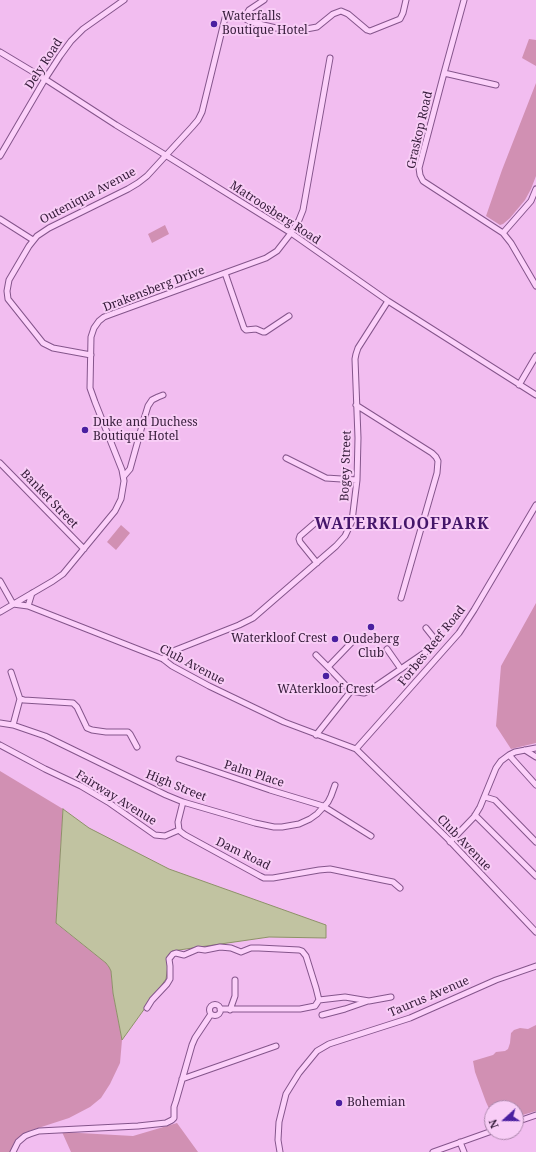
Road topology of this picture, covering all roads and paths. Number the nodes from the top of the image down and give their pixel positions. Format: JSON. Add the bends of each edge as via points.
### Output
{"nodes":[{"id":1,"x":124,"y":0,"type":"edge"},
{"id":2,"x":264,"y":0,"type":"edge"},
{"id":3,"x":406,"y":0,"type":"edge"},
{"id":4,"x":464,"y":0,"type":"edge"},
{"id":5,"x":244,"y":18,"type":"junction"},
{"id":6,"x":0,"y":52,"type":"edge"},
{"id":7,"x":330,"y":58,"type":"dead end"},
{"id":8,"x":444,"y":74,"type":"junction"},
{"id":9,"x":45,"y":79,"type":"junction"},
{"id":10,"x":496,"y":85,"type":"dead end"},
{"id":11,"x":0,"y":156,"type":"edge"},
{"id":12,"x":167,"y":156,"type":"junction"},
{"id":13,"x":536,"y":189,"type":"edge"},
{"id":14,"x":0,"y":219,"type":"edge"},
{"id":15,"x":291,"y":233,"type":"junction"},
{"id":16,"x":503,"y":233,"type":"junction"},
{"id":17,"x":33,"y":240,"type":"junction"},
{"id":18,"x":225,"y":273,"type":"junction"},
{"id":19,"x":536,"y":286,"type":"edge"},
{"id":20,"x":388,"y":302,"type":"junction"},
{"id":21,"x":289,"y":316,"type":"dead end"},
{"id":22,"x":91,"y":354,"type":"junction"},
{"id":23,"x":536,"y":356,"type":"edge"},
{"id":24,"x":518,"y":384,"type":"junction"},
{"id":25,"x":163,"y":395,"type":"dead end"},
{"id":26,"x":536,"y":395,"type":"edge"},
{"id":27,"x":356,"y":405,"type":"junction"},
{"id":28,"x":286,"y":458,"type":"dead end"},
{"id":29,"x":0,"y":463,"type":"edge"},
{"id":30,"x":124,"y":476,"type":"junction"},
{"id":31,"x":357,"y":480,"type":"junction"},
{"id":32,"x":536,"y":505,"type":"edge"},
{"id":33,"x":315,"y":523,"type":"dead end"},
{"id":34,"x":84,"y":549,"type":"junction"},
{"id":35,"x":317,"y":563,"type":"junction"},
{"id":36,"x":0,"y":581,"type":"edge"},
{"id":37,"x":32,"y":593,"type":"junction"},
{"id":38,"x":401,"y":598,"type":"dead end"},
{"id":39,"x":13,"y":604,"type":"junction"},
{"id":40,"x":28,"y":606,"type":"junction"},
{"id":41,"x":0,"y":612,"type":"edge"},
{"id":42,"x":426,"y":628,"type":"dead end"},
{"id":43,"x":352,"y":642,"type":"dead end"},
{"id":44,"x":388,"y":649,"type":"dead end"},
{"id":45,"x":316,"y":655,"type":"dead end"},
{"id":46,"x":163,"y":659,"type":"junction"},
{"id":47,"x":328,"y":667,"type":"junction"},
{"id":48,"x":401,"y":669,"type":"junction"},
{"id":49,"x":11,"y":672,"type":"dead end"},
{"id":50,"x":351,"y":692,"type":"junction"},
{"id":51,"x":20,"y":699,"type":"junction"},
{"id":52,"x":0,"y":723,"type":"edge"},
{"id":53,"x":13,"y":725,"type":"junction"},
{"id":54,"x":316,"y":735,"type":"junction"},
{"id":55,"x":0,"y":745,"type":"edge"},
{"id":56,"x":137,"y":748,"type":"dead end"},
{"id":57,"x":536,"y":748,"type":"edge"},
{"id":58,"x":356,"y":749,"type":"junction"},
{"id":59,"x":525,"y":750,"type":"junction"},
{"id":60,"x":509,"y":756,"type":"junction"},
{"id":61,"x":536,"y":758,"type":"edge"},
{"id":62,"x":179,"y":759,"type":"dead end"},
{"id":63,"x":335,"y":785,"type":"dead end"},
{"id":64,"x":536,"y":785,"type":"edge"},
{"id":65,"x":485,"y":797,"type":"junction"},
{"id":66,"x":183,"y":802,"type":"junction"},
{"id":67,"x":323,"y":806,"type":"junction"},
{"id":68,"x":475,"y":815,"type":"junction"},
{"id":69,"x":179,"y":830,"type":"junction"},
{"id":70,"x":371,"y":836,"type":"dead end"},
{"id":71,"x":450,"y":842,"type":"junction"},
{"id":72,"x":536,"y":842,"type":"edge"},
{"id":73,"x":536,"y":876,"type":"edge"},
{"id":74,"x":400,"y":888,"type":"dead end"},
{"id":75,"x":536,"y":932,"type":"edge"},
{"id":76,"x":536,"y":966,"type":"edge"},
{"id":77,"x":235,"y":980,"type":"dead end"},
{"id":78,"x":391,"y":997,"type":"dead end"},
{"id":79,"x":318,"y":1000,"type":"junction"},
{"id":80,"x":369,"y":1001,"type":"junction"},
{"id":81,"x":147,"y":1008,"type":"dead end"},
{"id":82,"x":220,"y":1009,"type":"junction"},
{"id":83,"x":230,"y":1010,"type":"junction"},
{"id":84,"x":211,"y":1014,"type":"junction"},
{"id":85,"x":322,"y":1015,"type":"dead end"},
{"id":86,"x":276,"y":1046,"type":"dead end"},
{"id":87,"x":182,"y":1079,"type":"junction"},
{"id":88,"x":536,"y":1115,"type":"edge"},
{"id":89,"x":524,"y":1119,"type":"edge"},
{"id":90,"x":484,"y":1134,"type":"edge"},
{"id":91,"x":460,"y":1142,"type":"junction"},
{"id":92,"x":13,"y":1152,"type":"edge"},
{"id":93,"x":280,"y":1152,"type":"edge"},
{"id":94,"x":433,"y":1152,"type":"edge"},
{"id":95,"x":464,"y":1152,"type":"edge"}],
"edges":[{"from":1,"to":9,"type":"street","name":"Dely Road","via":[[77,34]]},
{"from":2,"to":5,"type":"street","via":[[249,10]]},
{"from":3,"to":5,"type":"street","via":[[404,13],[400,19],[370,30],[341,11],[317,27],[301,30],[270,26]]},
{"from":4,"to":8,"type":"street","name":"Graskop Road"},
{"from":5,"to":12,"type":"street","name":"Outeniqua Avenue","via":[[230,15],[225,18],[202,112]]},
{"from":6,"to":9,"type":"street","name":"Matroosberg Road"},
{"from":7,"to":15,"type":"street","name":"Drakensberg Drive","via":[[303,210]]},
{"from":8,"to":10,"type":"street"},
{"from":8,"to":16,"type":"street","name":"Graskop Road","via":[[419,168],[420,177]]},
{"from":9,"to":11,"type":"street","name":"Dely Road"},
{"from":9,"to":12,"type":"street","name":"Matroosberg Road"},
{"from":12,"to":15,"type":"street","name":"Matroosberg Road"},
{"from":12,"to":17,"type":"street","name":"Outeniqua Avenue","via":[[138,183],[49,228]]},
{"from":13,"to":16,"type":"street","via":[[531,201]]},
{"from":14,"to":17,"type":"street"},
{"from":15,"to":18,"type":"street","name":"Drakensberg Drive","via":[[272,255]]},
{"from":15,"to":20,"type":"street","name":"Matroosberg Road"},
{"from":16,"to":19,"type":"street","name":"Graskop Road","via":[[511,242]]},
{"from":17,"to":22,"type":"street","name":"Outeniqua Avenue","via":[[9,280],[8,299],[48,346]]},
{"from":18,"to":21,"type":"street","via":[[246,330],[266,332]]},
{"from":18,"to":22,"type":"street","name":"Drakensberg Drive","via":[[104,317],[94,328]]},
{"from":20,"to":24,"type":"street","name":"Matroosberg Road"},
{"from":20,"to":27,"type":"street","name":"Bogey Street","via":[[356,354]]},
{"from":22,"to":30,"type":"street","name":"Drakensberg Drive","via":[[90,388]]},
{"from":23,"to":24,"type":"street"},
{"from":24,"to":26,"type":"street","name":"Matroosberg Road"},
{"from":25,"to":30,"type":"street","via":[[152,400],[148,406],[130,469]]},
{"from":27,"to":31,"type":"street","name":"Bogey Street"},
{"from":27,"to":38,"type":"street","via":[[432,453],[438,461],[437,473]]},
{"from":28,"to":31,"type":"street","via":[[326,478]]},
{"from":29,"to":34,"type":"street","name":"Banket Street"},
{"from":30,"to":34,"type":"street","name":"Drakensberg Drive","via":[[119,504]]},
{"from":31,"to":35,"type":"street","name":"Bogey Street","via":[[349,529],[336,546]]},
{"from":32,"to":58,"type":"street","name":"Forbes Reef Road","via":[[458,633]]},
{"from":33,"to":35,"type":"street","via":[[299,538]]},
{"from":34,"to":37,"type":"street","name":"Drakensberg Drive","via":[[59,578]]},
{"from":35,"to":46,"type":"street","name":"Bogey Street","via":[[248,621],[176,649]]},
{"from":36,"to":39,"type":"street"},
{"from":37,"to":39,"type":"street","name":"Drakensberg Drive"},
{"from":37,"to":40,"type":"street"},
{"from":39,"to":40,"type":"street","name":"Club Avenue"},
{"from":39,"to":41,"type":"street","name":"Drakensberg Drive"},
{"from":40,"to":46,"type":"street","name":"Club Avenue"},
{"from":42,"to":48,"type":"street","via":[[434,638],[434,644]]},
{"from":43,"to":47,"type":"street"},
{"from":44,"to":48,"type":"street"},
{"from":45,"to":47,"type":"street"},
{"from":46,"to":54,"type":"street","name":"Club Avenue","via":[[209,686]]},
{"from":47,"to":50,"type":"street"},
{"from":48,"to":50,"type":"street","via":[[364,693]]},
{"from":49,"to":51,"type":"street"},
{"from":50,"to":54,"type":"street"},
{"from":51,"to":53,"type":"street"},
{"from":51,"to":56,"type":"street","via":[[73,703],[88,728],[106,732],[128,732]]},
{"from":52,"to":53,"type":"street","name":"High Street"},
{"from":53,"to":66,"type":"street","name":"High Street","via":[[45,736]]},
{"from":54,"to":58,"type":"street","name":"Club Avenue"},
{"from":55,"to":69,"type":"street","name":"Fairway Avenue","via":[[81,786],[156,835],[164,836]]},
{"from":57,"to":59,"type":"street"},
{"from":58,"to":71,"type":"street","name":"Club Avenue"},
{"from":59,"to":60,"type":"street"},
{"from":59,"to":61,"type":"street"},
{"from":60,"to":64,"type":"street"},
{"from":60,"to":65,"type":"street","via":[[496,768]]},
{"from":62,"to":67,"type":"street","name":"Palm Place"},
{"from":63,"to":67,"type":"street","name":"High Street"},
{"from":65,"to":68,"type":"street"},
{"from":65,"to":72,"type":"street","via":[[495,800]]},
{"from":66,"to":67,"type":"street","name":"High Street","via":[[278,828],[303,822],[317,814]]},
{"from":66,"to":69,"type":"street","via":[[178,822]]},
{"from":67,"to":70,"type":"street","name":"Palm Place"},
{"from":68,"to":71,"type":"street"},
{"from":68,"to":73,"type":"street"},
{"from":69,"to":74,"type":"street","name":"Dam Road","via":[[264,878],[330,869],[389,881]]},
{"from":71,"to":75,"type":"street","name":"Club Avenue"},
{"from":76,"to":93,"type":"street","name":"Taurus Avenue","via":[[496,980],[410,1018],[329,1044],[317,1051],[286,1094],[279,1122]]},
{"from":77,"to":83,"type":"street","via":[[235,996]]},
{"from":78,"to":80,"type":"street"},
{"from":79,"to":80,"type":"street","via":[[345,997]]},
{"from":79,"to":81,"type":"street","via":[[306,956],[302,951],[251,948],[241,952],[220,947],[198,949],[184,955],[173,954],[169,959],[170,979]]},
{"from":79,"to":83,"type":"street","via":[[315,1006],[300,1010]]},
{"from":80,"to":85,"type":"street"},
{"from":82,"to":83,"type":"street"},
{"from":82,"to":84,"type":"street","via":[[216,1015]]},
{"from":82,"to":84,"type":"street","via":[[218,1005],[212,1005],[209,1009]]},
{"from":84,"to":87,"type":"street","via":[[195,1038]]},
{"from":86,"to":87,"type":"street"},
{"from":87,"to":92,"type":"street","via":[[174,1107],[174,1118],[170,1122],[33,1132],[18,1142]]},
{"from":88,"to":89,"type":"street"},
{"from":90,"to":91,"type":"street"},
{"from":91,"to":94,"type":"street"},
{"from":91,"to":95,"type":"street"}]}
